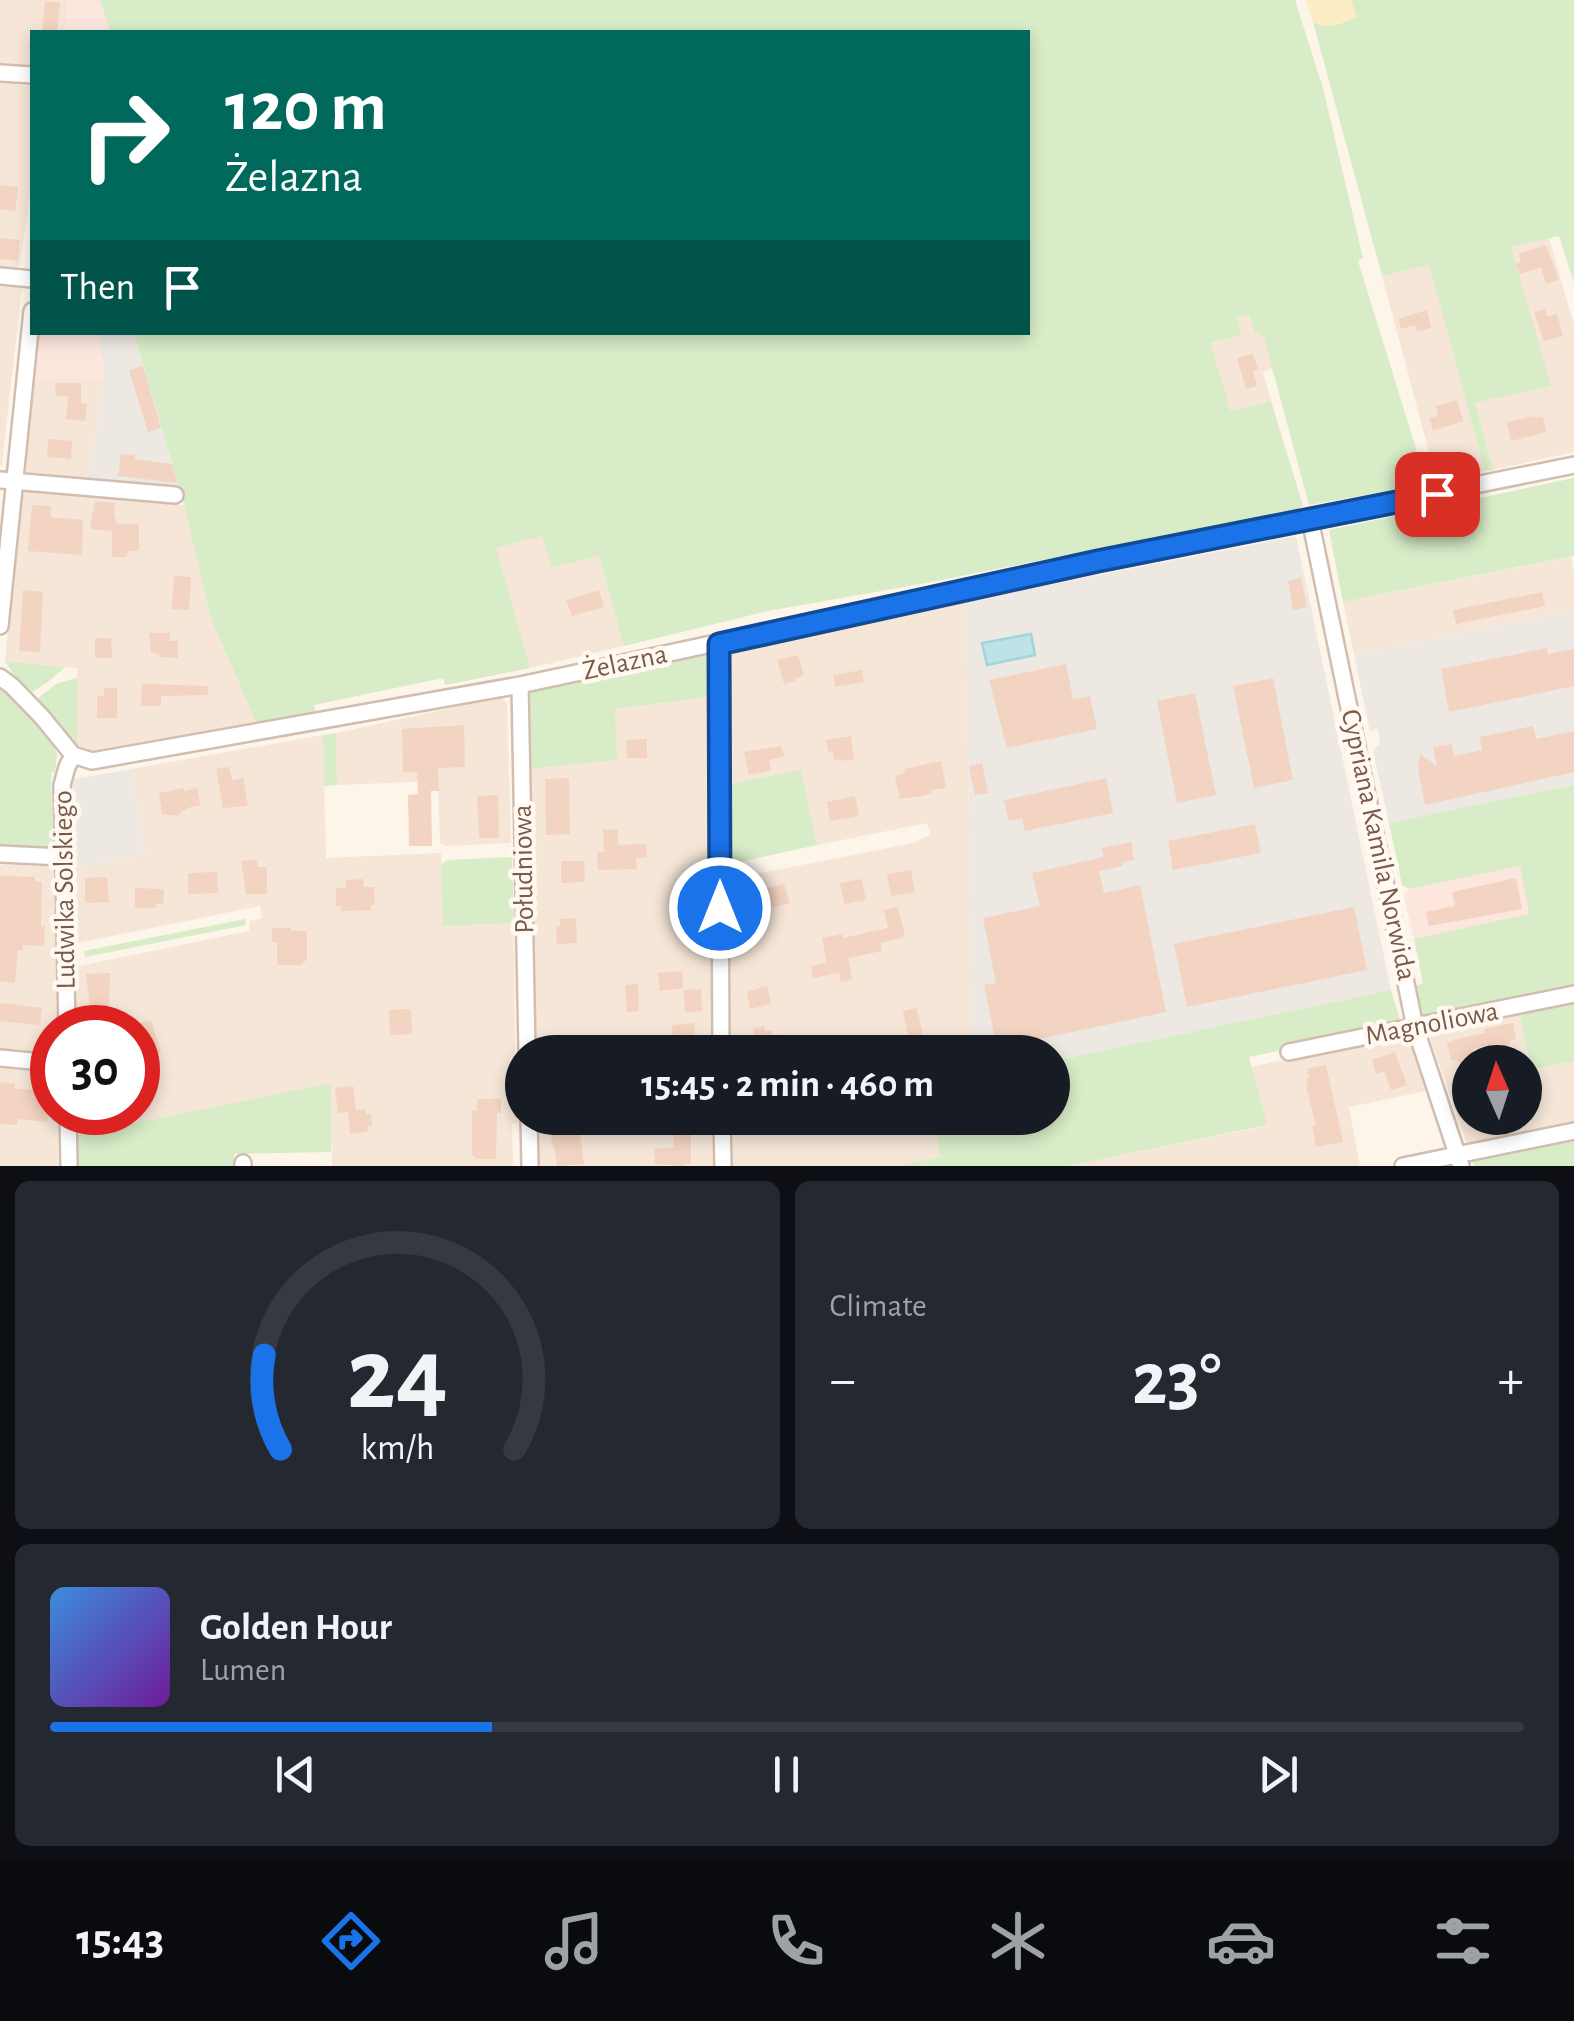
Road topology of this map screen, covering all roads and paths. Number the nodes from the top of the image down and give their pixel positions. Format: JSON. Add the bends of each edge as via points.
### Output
{"nodes":[{"id":1,"x":0,"y":72,"type":"edge"},
{"id":2,"x":30,"y":75,"type":"edge"},
{"id":3,"x":0,"y":276,"type":"edge"},
{"id":4,"x":30,"y":279,"type":"edge"},
{"id":5,"x":30,"y":325,"type":"edge"},
{"id":6,"x":1574,"y":465,"type":"edge"},
{"id":7,"x":8,"y":480,"type":"edge"},
{"id":8,"x":175,"y":496,"type":"dead end"},
{"id":9,"x":1310,"y":519,"type":"junction"},
{"id":10,"x":0,"y":626,"type":"edge"},
{"id":11,"x":719,"y":644,"type":"junction"},
{"id":12,"x":0,"y":678,"type":"edge"},
{"id":13,"x":520,"y":685,"type":"junction"},
{"id":14,"x":73,"y":755,"type":"junction"},
{"id":15,"x":0,"y":854,"type":"edge"},
{"id":16,"x":62,"y":857,"type":"junction"},
{"id":17,"x":1574,"y":994,"type":"edge"},
{"id":18,"x":66,"y":1005,"type":"edge"},
{"id":19,"x":1416,"y":1027,"type":"junction"},
{"id":20,"x":528,"y":1035,"type":"edge"},
{"id":21,"x":721,"y":1035,"type":"edge"},
{"id":22,"x":1289,"y":1052,"type":"dead end"},
{"id":23,"x":0,"y":1058,"type":"edge"},
{"id":24,"x":30,"y":1061,"type":"edge"},
{"id":25,"x":1574,"y":1131,"type":"edge"},
{"id":26,"x":68,"y":1135,"type":"edge"},
{"id":27,"x":529,"y":1135,"type":"edge"},
{"id":28,"x":723,"y":1135,"type":"edge"},
{"id":29,"x":1459,"y":1160,"type":"edge"},
{"id":30,"x":69,"y":1166,"type":"edge"},
{"id":31,"x":530,"y":1166,"type":"edge"},
{"id":32,"x":724,"y":1166,"type":"edge"},
{"id":33,"x":1403,"y":1166,"type":"edge"}],
"edges":[{"from":1,"to":2,"type":"street"},
{"from":3,"to":4,"type":"street"},
{"from":5,"to":7,"type":"street"},
{"from":6,"to":9,"type":"street","name":"Żelazna"},
{"from":7,"to":8,"type":"street"},
{"from":7,"to":10,"type":"street"},
{"from":9,"to":11,"type":"street","name":"Żelazna"},
{"from":9,"to":19,"type":"street","name":"Cypriana Kamila Norwida"},
{"from":11,"to":13,"type":"street","name":"Żelazna"},
{"from":11,"to":21,"type":"street"},
{"from":12,"to":14,"type":"street"},
{"from":13,"to":14,"type":"street","name":"Żelazna","via":[[92,761]]},
{"from":13,"to":20,"type":"street","name":"Południowa"},
{"from":14,"to":16,"type":"street","name":"Ludwika Solskiego","via":[[62,785]]},
{"from":15,"to":16,"type":"street"},
{"from":16,"to":18,"type":"street","name":"Ludwika Solskiego"},
{"from":17,"to":19,"type":"street","name":"Magnoliowa"},
{"from":19,"to":22,"type":"street","name":"Magnoliowa"},
{"from":19,"to":29,"type":"street","name":"Cypriana Kamila Norwida"},
{"from":23,"to":24,"type":"street"},
{"from":25,"to":29,"type":"street"},
{"from":26,"to":30,"type":"street"},
{"from":27,"to":31,"type":"street"},
{"from":28,"to":32,"type":"street"},
{"from":29,"to":33,"type":"street"}]}
